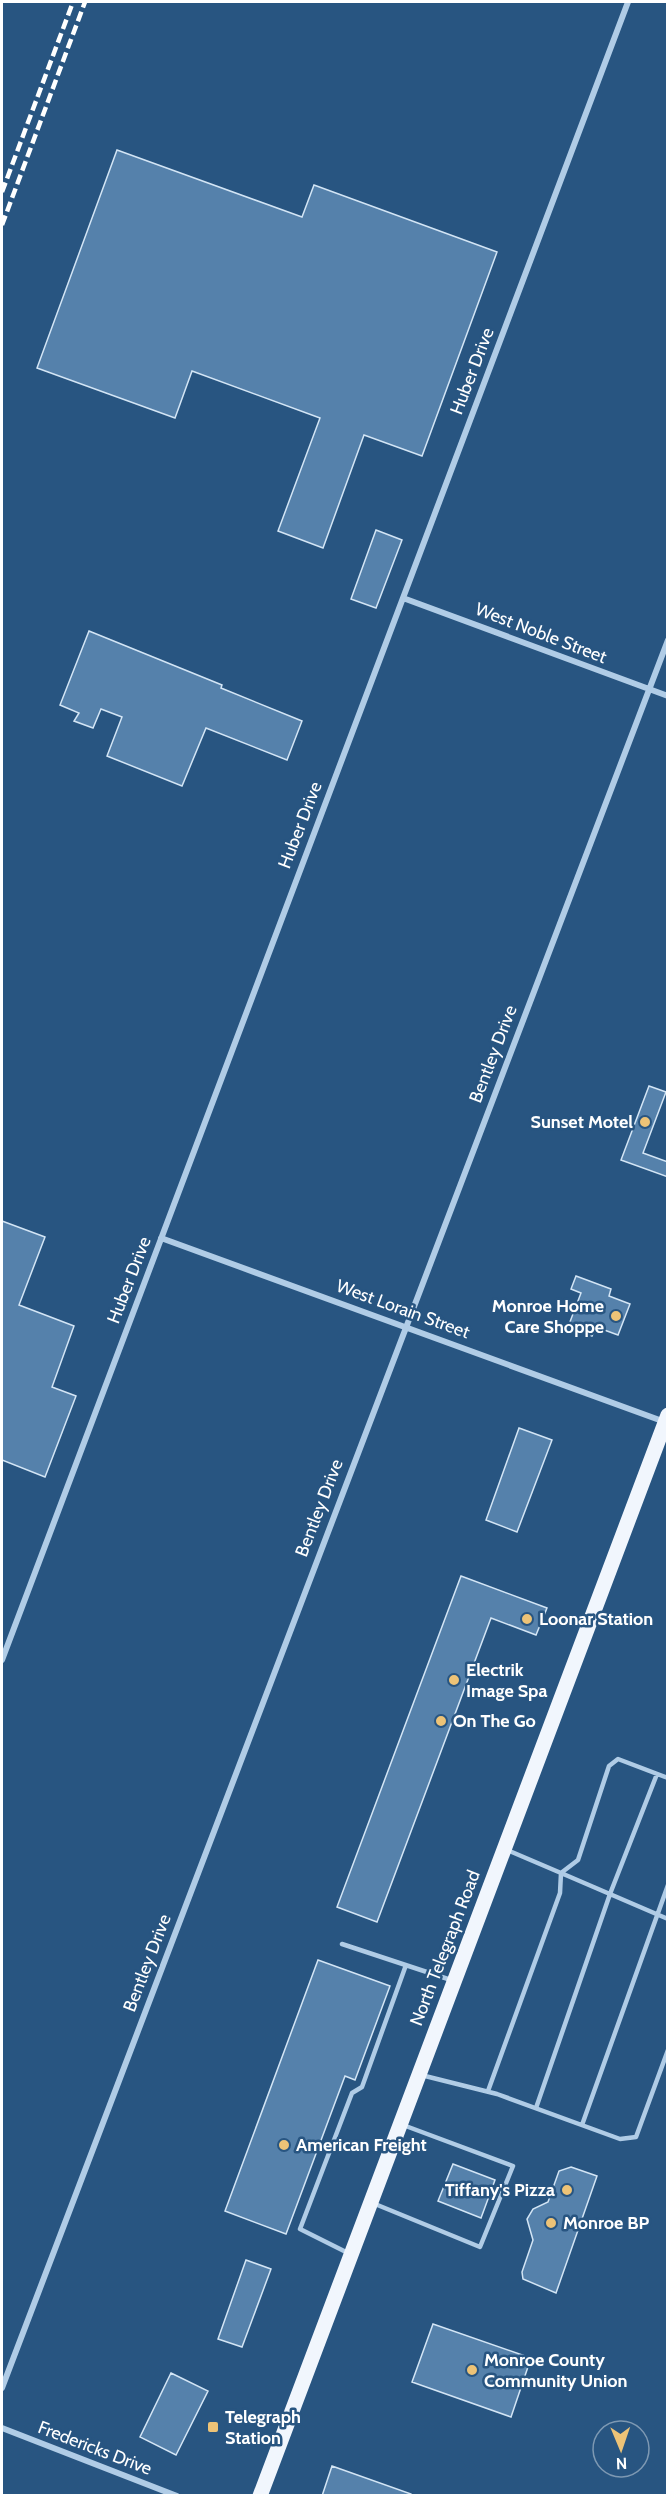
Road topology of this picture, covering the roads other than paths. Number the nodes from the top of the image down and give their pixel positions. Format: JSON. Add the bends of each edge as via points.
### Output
{"nodes":[{"id":1,"x":628,"y":2,"type":"edge"},
{"id":2,"x":403,"y":598,"type":"junction"},
{"id":3,"x":668,"y":640,"type":"edge"},
{"id":4,"x":649,"y":690,"type":"junction"},
{"id":5,"x":668,"y":696,"type":"edge"},
{"id":6,"x":161,"y":1238,"type":"junction"},
{"id":7,"x":404,"y":1325,"type":"junction"},
{"id":8,"x":667,"y":1420,"type":"edge"},
{"id":9,"x":2,"y":1660,"type":"edge"},
{"id":10,"x":657,"y":1774,"type":"junction"},
{"id":11,"x":668,"y":1778,"type":"edge"},
{"id":12,"x":504,"y":1848,"type":"junction"},
{"id":13,"x":561,"y":1873,"type":"junction"},
{"id":14,"x":668,"y":1885,"type":"edge"},
{"id":15,"x":610,"y":1894,"type":"junction"},
{"id":16,"x":656,"y":1914,"type":"junction"},
{"id":17,"x":668,"y":1918,"type":"edge"},
{"id":18,"x":342,"y":1944,"type":"dead end"},
{"id":19,"x":406,"y":1965,"type":"junction"},
{"id":20,"x":454,"y":1980,"type":"junction"},
{"id":21,"x":668,"y":2050,"type":"edge"},
{"id":22,"x":419,"y":2074,"type":"junction"},
{"id":23,"x":488,"y":2091,"type":"junction"},
{"id":24,"x":536,"y":2108,"type":"junction"},
{"id":25,"x":400,"y":2124,"type":"junction"},
{"id":26,"x":582,"y":2125,"type":"junction"},
{"id":27,"x":371,"y":2202,"type":"junction"},
{"id":28,"x":351,"y":2254,"type":"junction"},
{"id":29,"x":2,"y":2388,"type":"edge"},
{"id":30,"x":2,"y":2428,"type":"edge"},
{"id":31,"x":156,"y":2487,"type":"junction"},
{"id":32,"x":153,"y":2496,"type":"edge"},
{"id":33,"x":177,"y":2496,"type":"edge"},
{"id":34,"x":260,"y":2496,"type":"edge"}],
"edges":[{"from":1,"to":2,"type":"street","name":"Huber Drive"},
{"from":2,"to":4,"type":"street","name":"West Noble Street"},
{"from":2,"to":6,"type":"street","name":"Huber Drive"},
{"from":3,"to":4,"type":"street","name":"Bentley Drive"},
{"from":4,"to":5,"type":"street","name":"West Noble Street"},
{"from":4,"to":7,"type":"street","name":"Bentley Drive"},
{"from":6,"to":7,"type":"street","name":"West Lorain Street"},
{"from":6,"to":9,"type":"street","name":"Huber Drive"},
{"from":7,"to":8,"type":"street","name":"West Lorain Street"},
{"from":7,"to":29,"type":"street","name":"Bentley Drive"},
{"from":8,"to":12,"type":"main road","name":"North Telegraph Road"},
{"from":10,"to":11,"type":"lane"},
{"from":10,"to":13,"type":"lane","via":[[618,1759],[609,1766],[578,1860]]},
{"from":10,"to":15,"type":"lane"},
{"from":12,"to":13,"type":"lane"},
{"from":12,"to":20,"type":"main road","name":"North Telegraph Road"},
{"from":13,"to":15,"type":"lane"},
{"from":13,"to":23,"type":"lane","via":[[560,1893]]},
{"from":14,"to":16,"type":"lane"},
{"from":15,"to":16,"type":"lane"},
{"from":15,"to":24,"type":"lane"},
{"from":16,"to":17,"type":"lane"},
{"from":16,"to":26,"type":"lane"},
{"from":18,"to":19,"type":"lane"},
{"from":19,"to":20,"type":"lane"},
{"from":19,"to":28,"type":"lane","via":[[362,2087],[352,2093],[300,2229]]},
{"from":20,"to":22,"type":"main road","name":"North Telegraph Road"},
{"from":21,"to":26,"type":"lane","via":[[636,2137],[620,2139]]},
{"from":22,"to":23,"type":"lane"},
{"from":22,"to":25,"type":"main road","name":"North Telegraph Road"},
{"from":23,"to":24,"type":"lane"},
{"from":24,"to":26,"type":"lane"},
{"from":25,"to":27,"type":"main road","name":"North Telegraph Road"},
{"from":25,"to":27,"type":"lane","via":[[513,2166],[480,2247]]},
{"from":27,"to":28,"type":"main road","name":"North Telegraph Road"},
{"from":28,"to":34,"type":"main road","name":"North Telegraph Road"},
{"from":30,"to":31,"type":"street","name":"Fredericks Drive"},
{"from":31,"to":32,"type":"lane"},
{"from":31,"to":33,"type":"street","name":"Fredericks Drive"}]}
